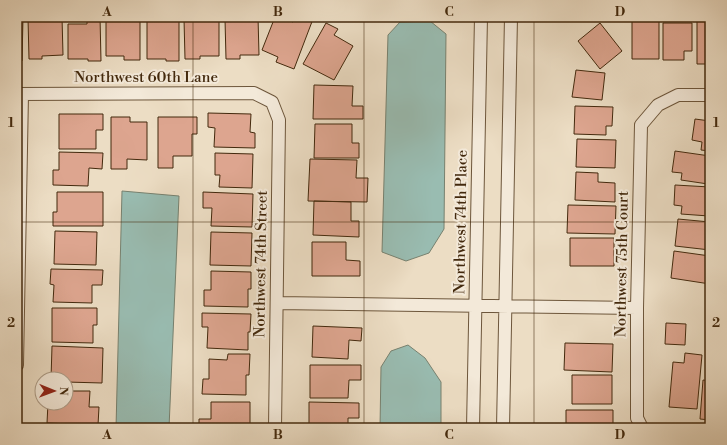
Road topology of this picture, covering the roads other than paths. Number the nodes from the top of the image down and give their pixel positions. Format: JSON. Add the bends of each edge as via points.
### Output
{"nodes":[{"id":1,"x":481,"y":17,"type":"edge"},
{"id":2,"x":511,"y":17,"type":"edge"},
{"id":3,"x":20,"y":94,"type":"edge"},
{"id":4,"x":710,"y":95,"type":"edge"},
{"id":5,"x":272,"y":102,"type":"joint"},
{"id":6,"x":277,"y":302,"type":"junction"},
{"id":7,"x":476,"y":305,"type":"junction"},
{"id":8,"x":506,"y":306,"type":"junction"},
{"id":9,"x":637,"y":308,"type":"junction"},
{"id":10,"x":17,"y":365,"type":"edge"},
{"id":11,"x":275,"y":428,"type":"edge"},
{"id":12,"x":473,"y":428,"type":"edge"},
{"id":13,"x":503,"y":428,"type":"edge"},
{"id":14,"x":642,"y":428,"type":"edge"}],
"edges":[{"from":1,"to":7,"type":"street","name":"Northwest 74th Place"},
{"from":2,"to":8,"type":"street"},
{"from":3,"to":5,"type":"street","name":"Northwest 60th Lane","via":[[254,93]]},
{"from":3,"to":10,"type":"street"},
{"from":4,"to":9,"type":"street","name":"Northwest 75th Court","via":[[678,95],[658,105],[641,125]]},
{"from":5,"to":6,"type":"street","name":"Northwest 74th Street","via":[[279,120]]},
{"from":6,"to":7,"type":"street"},
{"from":6,"to":11,"type":"street","name":"Northwest 74th Street"},
{"from":7,"to":8,"type":"street"},
{"from":7,"to":12,"type":"street","name":"Northwest 74th Place"},
{"from":8,"to":9,"type":"street"},
{"from":8,"to":13,"type":"street"},
{"from":9,"to":14,"type":"street","name":"Northwest 75th Court","via":[[637,418]]}]}
